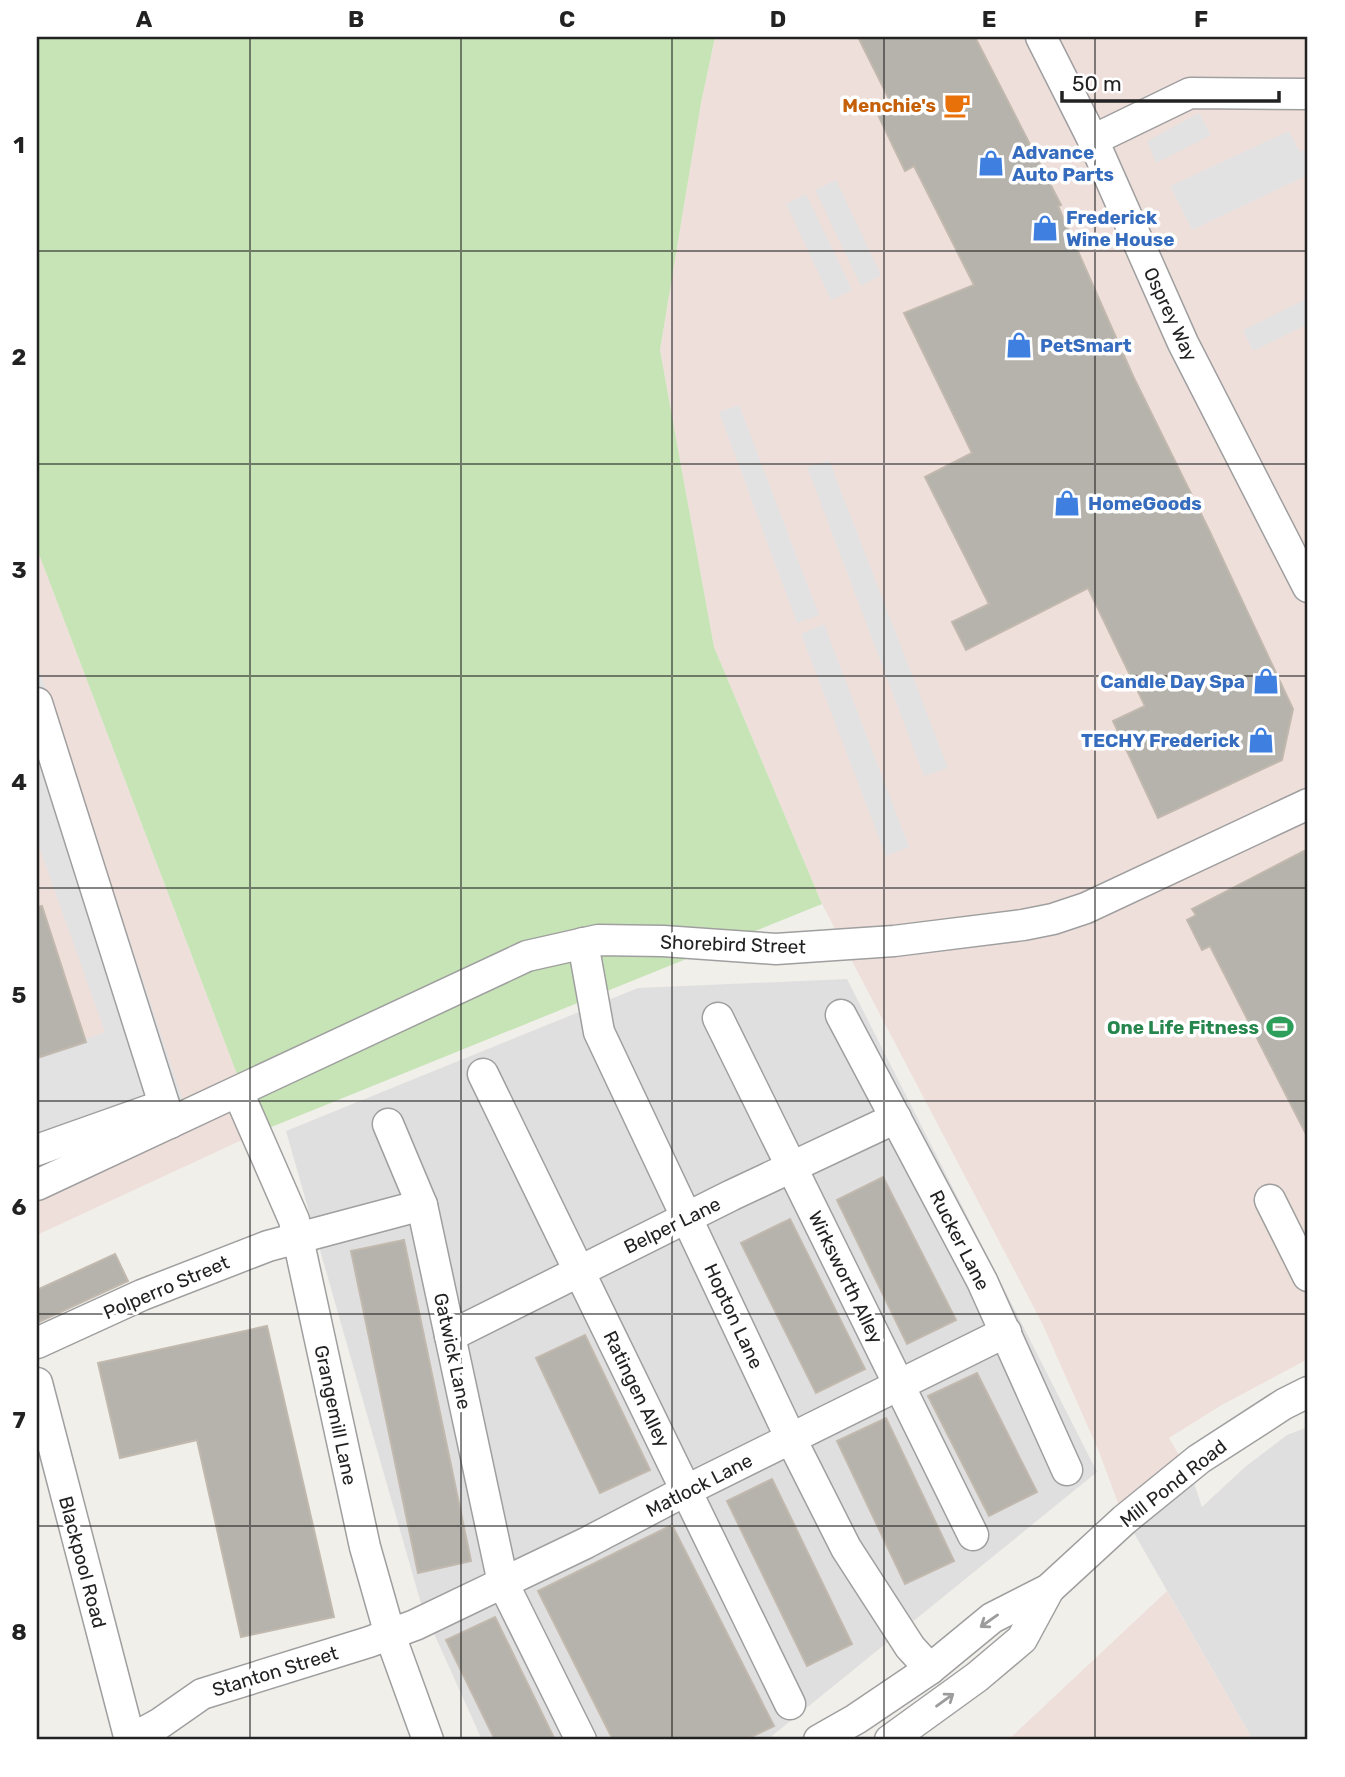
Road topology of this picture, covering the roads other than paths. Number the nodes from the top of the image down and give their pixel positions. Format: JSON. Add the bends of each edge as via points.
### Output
{"nodes":[{"id":1,"x":1041,"y":37,"type":"edge"},
{"id":2,"x":1308,"y":94,"type":"edge"},
{"id":3,"x":1093,"y":140,"type":"junction"},
{"id":4,"x":1308,"y":587,"type":"edge"},
{"id":5,"x":37,"y":703,"type":"edge"},
{"id":6,"x":1308,"y":804,"type":"edge"},
{"id":7,"x":583,"y":943,"type":"junction"},
{"id":8,"x":841,"y":1015,"type":"dead end"},
{"id":9,"x":718,"y":1018,"type":"dead end"},
{"id":10,"x":483,"y":1074,"type":"dead end"},
{"id":11,"x":238,"y":1092,"type":"junction"},
{"id":12,"x":167,"y":1114,"type":"junction"},
{"id":13,"x":896,"y":1118,"type":"junction"},
{"id":14,"x":388,"y":1124,"type":"dead end"},
{"id":15,"x":37,"y":1150,"type":"edge"},
{"id":16,"x":792,"y":1167,"type":"junction"},
{"id":17,"x":37,"y":1185,"type":"edge"},
{"id":18,"x":1270,"y":1200,"type":"dead end"},
{"id":19,"x":422,"y":1205,"type":"junction"},
{"id":20,"x":687,"y":1217,"type":"junction"},
{"id":21,"x":298,"y":1238,"type":"junction"},
{"id":22,"x":578,"y":1271,"type":"junction"},
{"id":23,"x":1308,"y":1276,"type":"edge"},
{"id":24,"x":1006,"y":1332,"type":"junction"},
{"id":25,"x":450,"y":1336,"type":"junction"},
{"id":26,"x":37,"y":1343,"type":"edge"},
{"id":27,"x":37,"y":1383,"type":"edge"},
{"id":28,"x":899,"y":1385,"type":"junction"},
{"id":29,"x":1308,"y":1392,"type":"edge"},
{"id":30,"x":791,"y":1438,"type":"junction"},
{"id":31,"x":1067,"y":1470,"type":"dead end"},
{"id":32,"x":687,"y":1490,"type":"junction"},
{"id":33,"x":972,"y":1535,"type":"dead end"},
{"id":34,"x":503,"y":1583,"type":"junction"},
{"id":35,"x":1049,"y":1589,"type":"junction"},
{"id":36,"x":390,"y":1635,"type":"junction"},
{"id":37,"x":930,"y":1669,"type":"junction"},
{"id":38,"x":790,"y":1704,"type":"dead end"},
{"id":39,"x":130,"y":1740,"type":"edge"},
{"id":40,"x":428,"y":1740,"type":"edge"},
{"id":41,"x":581,"y":1740,"type":"edge"},
{"id":42,"x":819,"y":1740,"type":"edge"},
{"id":43,"x":890,"y":1740,"type":"edge"}],
"edges":[{"from":1,"to":3,"type":"street","name":"Osprey Way"},
{"from":2,"to":3,"type":"street","via":[[1190,93]]},
{"from":3,"to":4,"type":"street","name":"Osprey Way","via":[[1183,343]]},
{"from":5,"to":12,"type":"street"},
{"from":6,"to":7,"type":"street","name":"Shorebird Street","via":[[1086,908],[1053,919],[894,941],[776,949],[663,941]]},
{"from":7,"to":11,"type":"street","name":"Shorebird Street","via":[[527,956]]},
{"from":7,"to":20,"type":"street","name":"Hopton Lane","via":[[599,1032]]},
{"from":8,"to":13,"type":"street","name":"Rucker Lane"},
{"from":9,"to":16,"type":"street","name":"Wirksworth Alley"},
{"from":10,"to":22,"type":"street","name":"Ratingen Alley"},
{"from":11,"to":12,"type":"street","name":"Shorebird Street"},
{"from":11,"to":21,"type":"street","name":"Grangemill Lane"},
{"from":12,"to":15,"type":"street"},
{"from":12,"to":17,"type":"street"},
{"from":13,"to":16,"type":"street","name":"Belper Lane"},
{"from":13,"to":24,"type":"street","name":"Rucker Lane"},
{"from":14,"to":19,"type":"street","name":"Gatwick Lane"},
{"from":16,"to":20,"type":"street","name":"Belper Lane"},
{"from":16,"to":28,"type":"street","name":"Wirksworth Alley"},
{"from":18,"to":23,"type":"street"},
{"from":19,"to":21,"type":"street","name":"Polperro Street"},
{"from":19,"to":25,"type":"street","name":"Gatwick Lane"},
{"from":20,"to":22,"type":"street","name":"Belper Lane"},
{"from":20,"to":30,"type":"street","name":"Hopton Lane"},
{"from":21,"to":26,"type":"street","name":"Polperro Street","via":[[154,1290]]},
{"from":21,"to":36,"type":"street","name":"Grangemill Lane","via":[[365,1547]]},
{"from":22,"to":25,"type":"street","name":"Belper Lane"},
{"from":22,"to":32,"type":"street","name":"Ratingen Alley"},
{"from":24,"to":28,"type":"street","name":"Matlock Lane"},
{"from":24,"to":31,"type":"street","name":"Rucker Lane"},
{"from":25,"to":34,"type":"street","name":"Gatwick Lane"},
{"from":27,"to":39,"type":"street","name":"Blackpool Road"},
{"from":28,"to":30,"type":"street","name":"Matlock Lane"},
{"from":28,"to":33,"type":"street","name":"Wirksworth Alley"},
{"from":29,"to":35,"type":"street","name":"Mill Pond Road","via":[[1199,1459]]},
{"from":30,"to":32,"type":"street","name":"Matlock Lane"},
{"from":30,"to":37,"type":"street","name":"Hopton Lane","via":[[846,1548]]},
{"from":32,"to":34,"type":"street","name":"Matlock Lane"},
{"from":32,"to":38,"type":"street","name":"Ratingen Alley"},
{"from":34,"to":36,"type":"street","name":"Matlock Lane"},
{"from":34,"to":41,"type":"street","name":"Gatwick Lane"},
{"from":35,"to":37,"type":"street","name":"Mill Pond Road","one_way":true,"via":[[992,1618]]},
{"from":43,"to":35,"type":"street","name":"Mill Pond Road","one_way":true,"via":[[1021,1639]]},
{"from":36,"to":39,"type":"street","name":"Stanton Street","via":[[202,1693]]},
{"from":36,"to":40,"type":"street","name":"Grangemill Lane"},
{"from":37,"to":42,"type":"street","name":"Mill Pond Road"}]}
